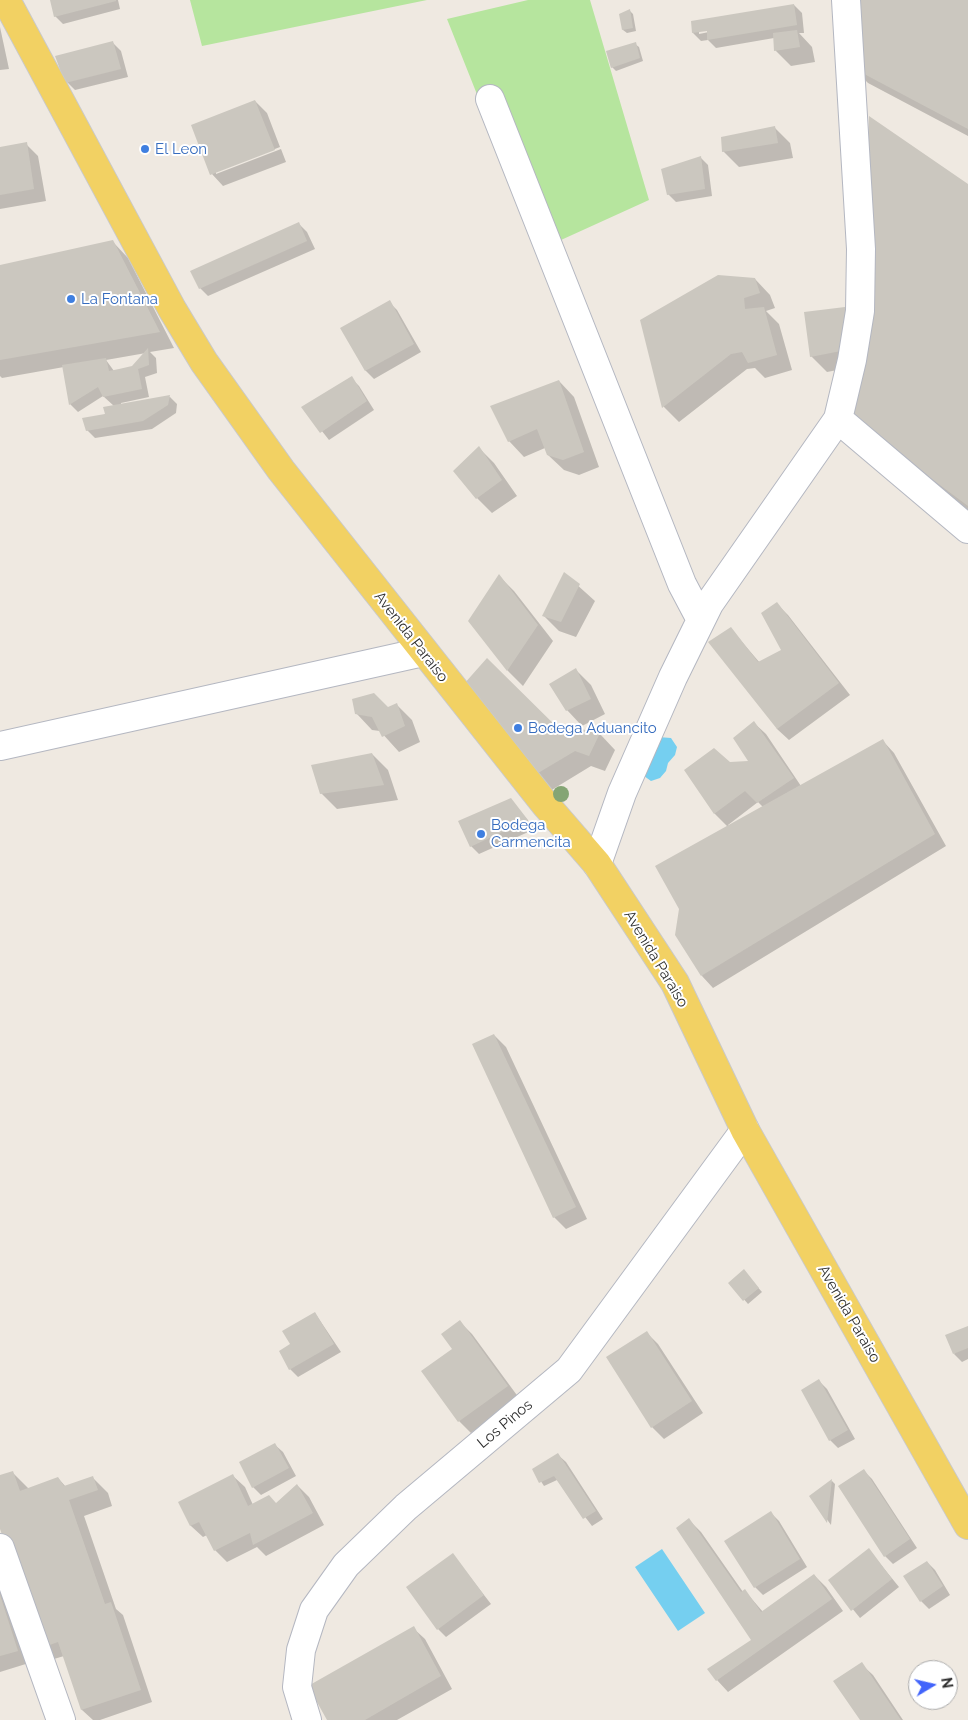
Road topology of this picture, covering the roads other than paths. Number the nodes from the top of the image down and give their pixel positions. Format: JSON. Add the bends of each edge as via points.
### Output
{"nodes":[{"id":1,"x":846,"y":0,"type":"edge"},
{"id":2,"x":4,"y":2,"type":"edge"},
{"id":3,"x":490,"y":99,"type":"dead end"},
{"id":4,"x":838,"y":419,"type":"junction"},
{"id":5,"x":968,"y":530,"type":"edge"},
{"id":6,"x":701,"y":620,"type":"junction"},
{"id":7,"x":423,"y":652,"type":"junction"},
{"id":8,"x":0,"y":746,"type":"edge"},
{"id":9,"x":597,"y":864,"type":"junction"},
{"id":10,"x":745,"y":1130,"type":"junction"},
{"id":11,"x":968,"y":1524,"type":"edge"},
{"id":12,"x":0,"y":1548,"type":"edge"},
{"id":13,"x":61,"y":1720,"type":"edge"},
{"id":14,"x":306,"y":1720,"type":"edge"}],
"edges":[{"from":1,"to":4,"type":"street","via":[[861,249],[860,311]]},
{"from":2,"to":7,"type":"main road","name":"Avenida Paraiso","via":[[204,362],[281,470]]},
{"from":3,"to":6,"type":"street","via":[[682,584]]},
{"from":4,"to":5,"type":"street"},
{"from":4,"to":6,"type":"street"},
{"from":6,"to":9,"type":"street","via":[[672,677],[622,793]]},
{"from":7,"to":8,"type":"street"},
{"from":7,"to":9,"type":"main road","name":"Avenida Paraiso"},
{"from":9,"to":10,"type":"main road","name":"Avenida Paraiso","via":[[675,983]]},
{"from":10,"to":11,"type":"main road","name":"Avenida Paraiso"},
{"from":10,"to":14,"type":"street","name":"Los Pinos","via":[[569,1370],[406,1507],[346,1565],[314,1610],[301,1650],[297,1687]]},
{"from":12,"to":13,"type":"street"}]}
